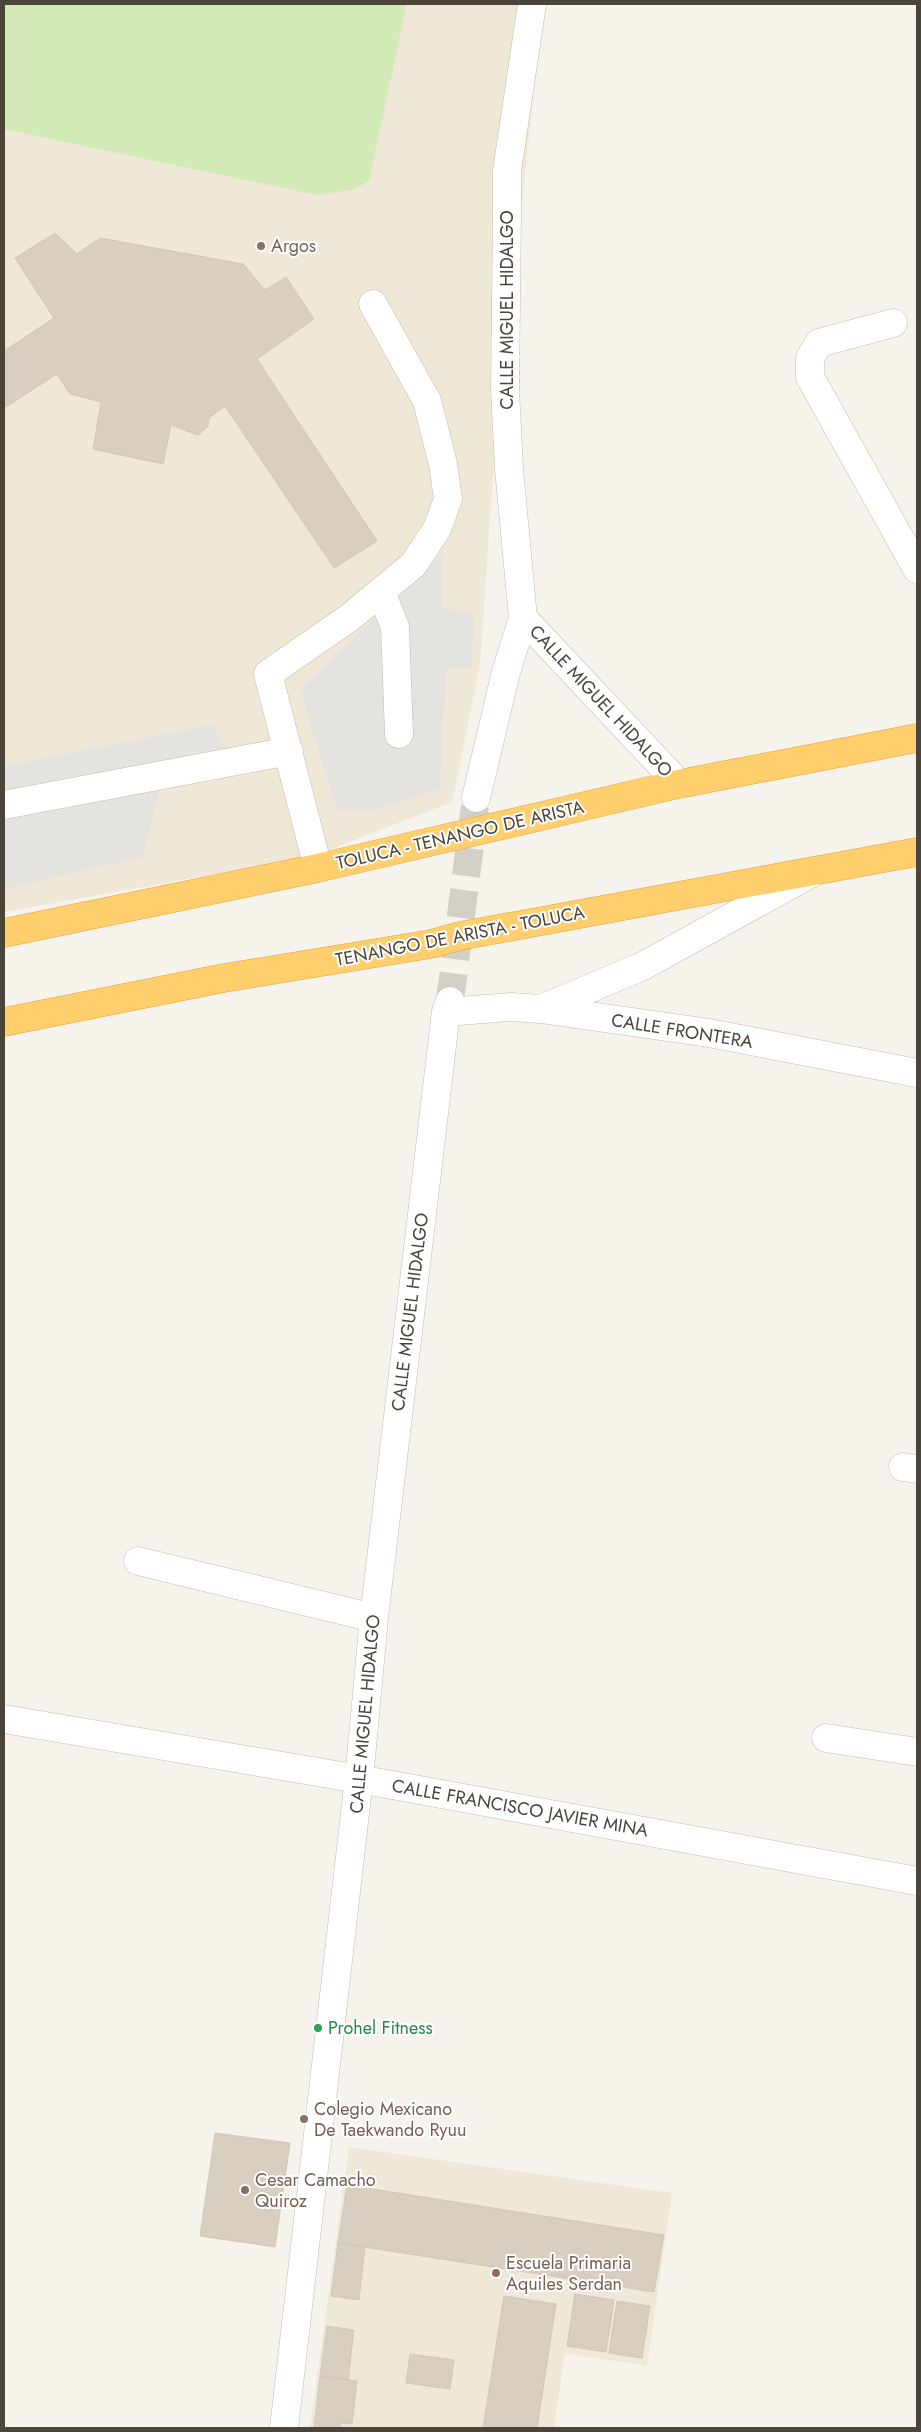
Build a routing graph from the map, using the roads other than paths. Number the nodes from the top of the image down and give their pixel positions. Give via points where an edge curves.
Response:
1 (532, 4) edge
2 (373, 304) dead end
3 (893, 323) dead end
4 (917, 569) edge
5 (381, 592) junction
6 (523, 618) junction
7 (399, 734) dead end
8 (917, 738) edge
9 (289, 751) junction
10 (680, 784) junction
11 (476, 798) tunnel mouth
12 (4, 804) edge
13 (917, 852) edge
14 (318, 868) junction
15 (816, 870) junction
16 (4, 932) edge
17 (448, 1006) joint
18 (541, 1009) junction
19 (4, 1022) edge
20 (917, 1073) edge
21 (138, 1561) dead end
22 (374, 1618) junction
23 (4, 1719) edge
24 (826, 1738) dead end
25 (917, 1752) edge
26 (359, 1779) junction
27 (917, 1881) edge
28 (284, 2428) edge

1 - 6 street, CALLE MIGUEL HIDALGO via 508,171 507,211 505,390
2 - 5 street via 427,401 448,498 437,529 413,565
3 - 4 street via 819,343 810,358 810,376
5 - 7 street via 395,627
5 - 9 street via 268,674
6 - 10 street, CALLE MIGUEL HIDALGO
6 - 11 street, CALLE MIGUEL HIDALGO via 506,672
8 - 10 highway, TOLUCA - TENANGO DE ARISTA
9 - 12 street
9 - 14 street
10 - 14 highway, TOLUCA - TENANGO DE ARISTA
13 - 15 highway, TENANGO DE ARISTA - TOLUCA
14 - 16 highway, TOLUCA - TENANGO DE ARISTA
15 - 18 street via 643,966
15 - 19 highway, TENANGO DE ARISTA - TOLUCA via 430,944 224,978
17 - 18 street, CALLE FRONTERA
17 - 22 street, CALLE MIGUEL HIDALGO
18 - 20 street, CALLE FRONTERA via 709,1033
21 - 22 street
22 - 26 street, CALLE MIGUEL HIDALGO
23 - 26 street, CALLE FRANCISCO JAVIER MINA
24 - 25 street
26 - 27 street, CALLE FRANCISCO JAVIER MINA
26 - 28 street, CALLE MIGUEL HIDALGO

